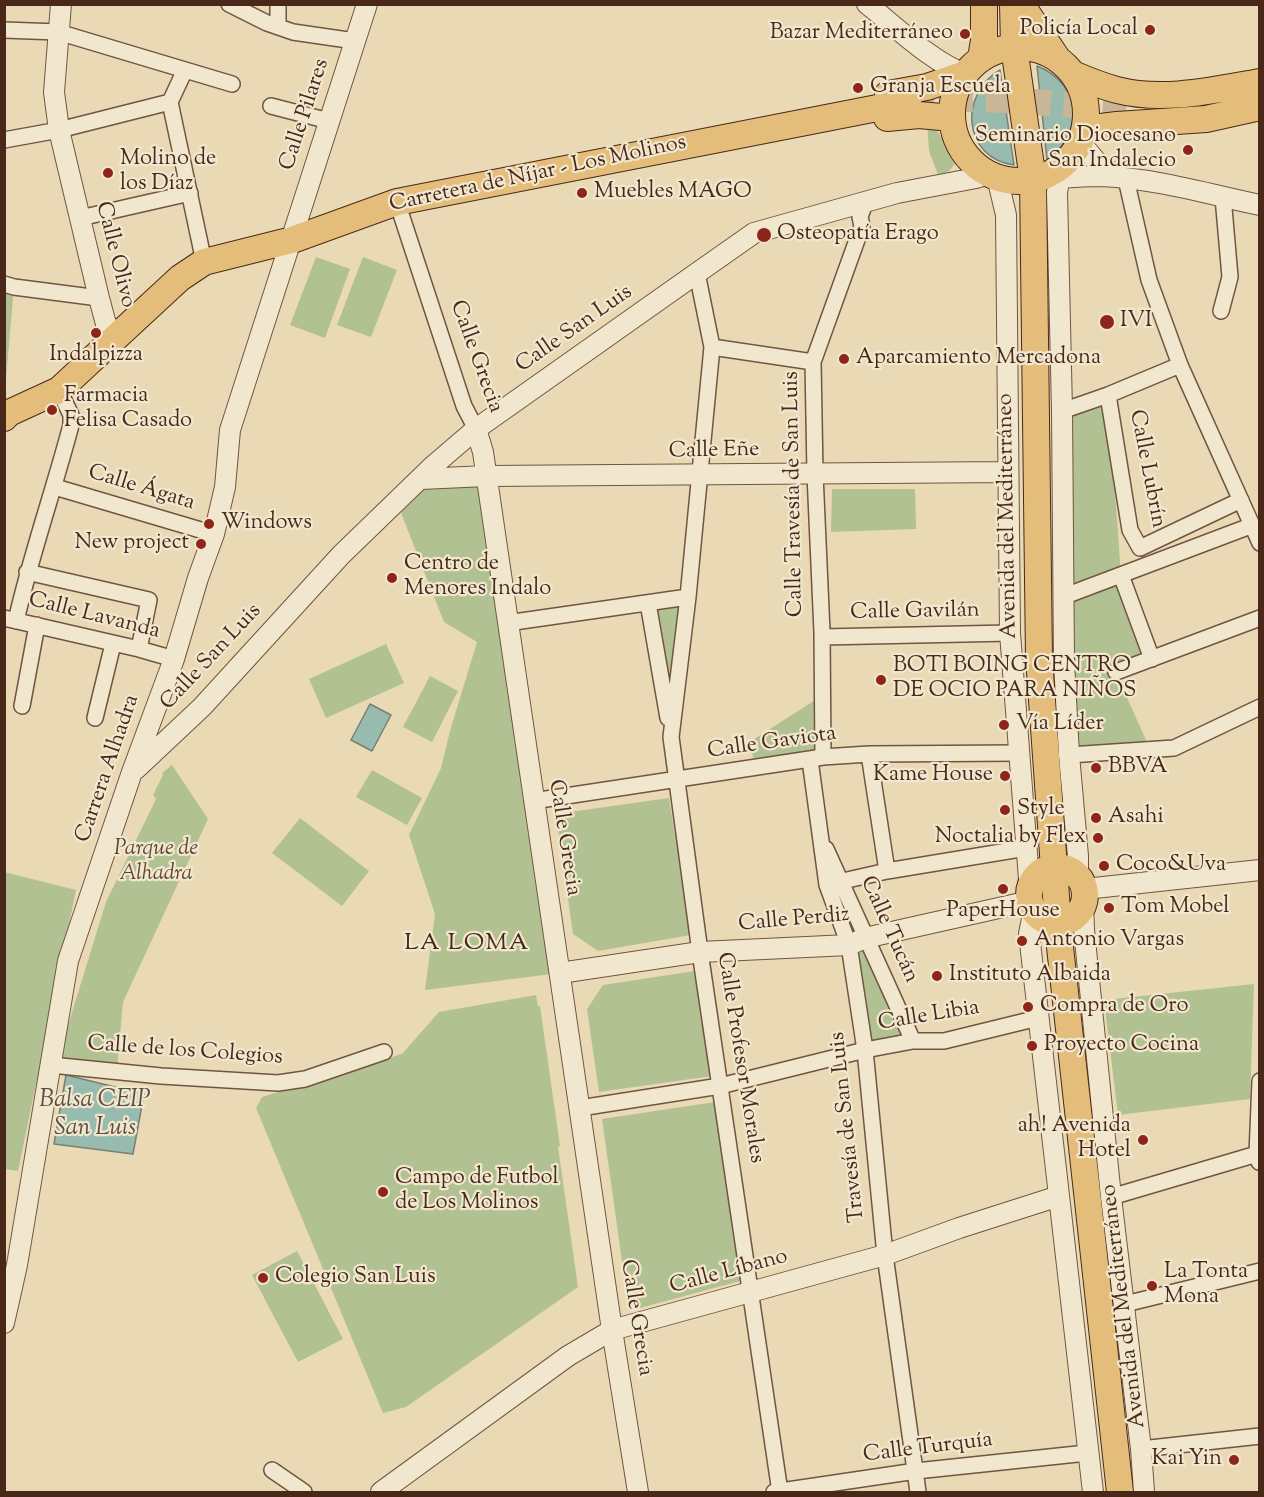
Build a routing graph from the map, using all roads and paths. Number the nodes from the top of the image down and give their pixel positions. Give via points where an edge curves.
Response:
1 (61, 4) edge
2 (229, 4) edge
3 (278, 4) edge
4 (367, 4) edge
5 (867, 4) edge
6 (986, 4) edge
7 (1013, 4) edge
8 (1021, 4) edge
9 (278, 26) junction
10 (4, 30) edge
11 (58, 32) junction
12 (355, 41) junction
13 (1014, 47) junction
14 (1065, 66) junction
15 (973, 67) junction
16 (185, 70) junction
17 (1260, 82) edge
18 (232, 84) dead end
19 (1260, 94) edge
20 (170, 102) junction
21 (908, 102) tunnel mouth
22 (271, 106) dead end
23 (1260, 107) edge
24 (1126, 110) tunnel mouth
25 (952, 118) junction
26 (329, 121) junction
27 (59, 130) junction
28 (1082, 135) junction
29 (4, 140) edge
30 (647, 152) junction
31 (993, 175) junction
32 (1048, 175) junction
33 (1126, 179) junction
34 (190, 193) junction
35 (1223, 197) junction
36 (397, 202) junction
37 (865, 203) junction
38 (1260, 205) edge
39 (80, 218) junction
40 (292, 240) junction
41 (204, 262) junction
42 (697, 273) junction
43 (4, 284) edge
44 (99, 298) junction
45 (1221, 311) dead end
46 (118, 336) junction
47 (712, 347) junction
48 (813, 362) junction
49 (1180, 365) junction
50 (59, 390) junction
51 (1108, 395) junction
52 (1062, 411) junction
53 (6, 414) edge
54 (476, 429) junction
55 (1008, 472) junction
56 (815, 474) junction
57 (486, 476) junction
58 (698, 476) junction
59 (421, 479) junction
60 (55, 487) junction
61 (1241, 500) junction
62 (1253, 525) junction
63 (214, 534) junction
64 (1260, 543) edge
65 (27, 572) junction
66 (1121, 575) junction
67 (1065, 596) junction
68 (688, 597) junction
69 (648, 603) junction
70 (1260, 618) edge
71 (10, 619) edge
72 (507, 623) junction
73 (38, 625) junction
74 (1010, 633) junction
75 (822, 637) junction
76 (114, 644) junction
77 (140, 649) junction
78 (174, 659) junction
79 (1152, 659) junction
80 (1116, 672) dead end
81 (22, 706) dead end
82 (1260, 707) edge
83 (95, 718) dead end
84 (671, 737) junction
85 (1019, 753) junction
86 (869, 754) junction
87 (1069, 755) junction
88 (816, 759) junction
89 (132, 772) junction
90 (676, 781) junction
91 (533, 801) junction
92 (1026, 848) junction
93 (1054, 867) junction
94 (1260, 870) edge
95 (887, 871) junction
96 (834, 883) junction
97 (1082, 890) junction
98 (1031, 901) junction
99 (1059, 923) junction
100 (857, 941) junction
101 (700, 952) junction
102 (560, 973) junction
103 (1038, 1018) junction
104 (913, 1041) junction
105 (865, 1050) junction
106 (384, 1052) dead end
107 (51, 1065) junction
108 (1260, 1081) edge
109 (720, 1086) junction
110 (1259, 1086) edge
111 (580, 1108) junction
112 (1258, 1158) edge
113 (1059, 1196) junction
114 (1111, 1197) junction
115 (885, 1255) junction
116 (1260, 1271) edge
117 (751, 1293) junction
118 (1125, 1304) junction
119 (4, 1323) edge
120 (612, 1330) junction
121 (1260, 1436) edge
122 (1141, 1449) junction
123 (1087, 1453) junction
124 (272, 1470) dead end
125 (915, 1471) junction
126 (304, 1492) edge
127 (381, 1492) edge
128 (638, 1492) edge
129 (777, 1492) edge
130 (918, 1492) edge
131 (1093, 1492) edge
132 (1120, 1492) edge
133 (1144, 1492) edge

1 - 11 street, Calle Olivo
2 - 9 street
3 - 9 street
4 - 12 street, Calle Pilares
5 - 15 street via 954,70
6 - 13 main road, Avenida del Mediterráneo
6 - 15 main road via 984,40
7 - 13 main road, Avenida del Mediterráneo
8 - 14 main road
9 - 12 street via 293,32
10 - 11 street
11 - 16 street
11 - 27 street, Calle Olivo via 54,92
12 - 26 street, Calle Pilares
13 - 14 main road via 1036,49
13 - 15 main road via 996,51
13 - 32 main road, Avenida del Mediterráneo
14 - 17 main road via 1117,90 1156,95
14 - 28 main road via 1085,100
15 - 25 main road via 958,87
15 - 30 main road via 927,87 668,138
16 - 18 street
16 - 20 street
19 - 24 main road via 1208,104
20 - 27 street
20 - 34 street
21 - 30 main road, Carretera de Níjar - Los Molinos
22 - 26 street
23 - 28 main road via 1206,119 1117,125
25 - 30 main road via 905,115 672,157
25 - 31 main road via 960,147 973,163
26 - 40 street, Calle Pilares
27 - 29 street
27 - 39 street, Calle Olivo
28 - 32 main road via 1075,151
28 - 33 street via 1101,167
30 - 36 main road, Carretera de Níjar - Los Molinos
31 - 32 main road via 1015,181
31 - 37 street, Calle San Luis
31 - 55 street, Avenida del Mediterráneo via 1006,215
32 - 33 street
32 - 52 street, Avenida del Mediterráneo via 1057,192
32 - 93 main road, Avenida del Mediterráneo via 1039,658
33 - 35 street
33 - 49 street via 1149,279
34 - 39 street
34 - 41 street
35 - 38 street
35 - 45 street via 1230,276
36 - 40 main road, Carretera de Níjar - Los Molinos
36 - 54 street, Calle Grecia via 464,406
37 - 42 street, Calle San Luis via 754,233
37 - 48 street, Calle Travesía de San Luis via 860,217 862,226
39 - 44 street, Calle Olivo
40 - 41 main road, Carretera de Níjar - Los Molinos
40 - 63 street, Carrera Alhadra via 230,430 225,487
41 - 46 main road, Carretera de Níjar - Los Molinos via 180,278
42 - 47 street, Calle Profesor Morales
42 - 54 street, Calle San Luis
43 - 44 street
44 - 46 street, Calle Olivo via 106,324
46 - 50 main road, Carretera de Níjar - Los Molinos
47 - 48 street
47 - 58 street, Calle Profesor Morales
48 - 56 street, Calle Travesía de San Luis
49 - 51 street
49 - 61 street
50 - 53 main road, Carretera de Níjar - Los Molinos
50 - 60 street via 68,406 71,424
51 - 52 street
51 - 61 street, Calle Lubrín via 1130,530 1140,548
52 - 67 street, Avenida del Mediterráneo
54 - 57 street, Calle Grecia
54 - 59 street, Calle San Luis
55 - 56 street, Calle Eñe
55 - 74 street, Avenida del Mediterráneo
56 - 58 street, Calle Eñe
56 - 75 street, Calle Travesía de San Luis
57 - 58 street, Calle Eñe
57 - 59 street, Calle Eñe
57 - 72 street, Calle Grecia
58 - 68 street, Calle Profesor Morales
59 - 89 street, Calle San Luis via 341,555 202,708
60 - 63 street, Calle Ágata
60 - 65 street
61 - 62 street
62 - 64 street
62 - 66 street
63 - 78 street, Carrera Alhadra
65 - 71 street
65 - 77 street via 149,600
66 - 67 street
66 - 79 street
67 - 87 street, Avenida del Mediterráneo
68 - 69 street
68 - 84 street, Calle Profesor Morales
69 - 72 street
69 - 84 street
70 - 79 street
71 - 73 street, Calle Lavanda
72 - 91 street, Calle Grecia
73 - 76 street, Calle Lavanda
73 - 81 street
74 - 75 street, Calle Gavilán
74 - 85 street, Avenida del Mediterráneo
75 - 88 street, Calle Travesía de San Luis
76 - 77 street, Calle Lavanda
76 - 83 street
77 - 78 street, Calle Lavanda
78 - 89 street, Carrera Alhadra
79 - 80 street
82 - 87 street via 1174,748
84 - 90 street, Calle Profesor Morales
85 - 86 street, Calle Gaviota
85 - 92 street, Avenida del Mediterráneo
86 - 88 street, Calle Gaviota
86 - 95 street
87 - 97 street, Avenida del Mediterráneo
88 - 90 street, Calle Gaviota
88 - 96 street, Calle Tucán via 820,837
89 - 107 street, Carrera Alhadra via 68,961
90 - 91 street, Calle Gaviota
90 - 101 street, Calle Profesor Morales
91 - 102 street, Calle Grecia
92 - 95 street
92 - 98 street, Avenida del Mediterráneo
93 - 97 main road via 1063,868
93 - 98 main road via 1032,883
93 - 99 main road, Avenida del Mediterráneo
94 - 97 street
95 - 96 street
96 - 100 street, Calle Tucán
97 - 99 main road via 1074,917
97 - 114 street, Avenida del Mediterráneo
98 - 99 main road via 1040,917
98 - 100 street, Calle Perdiz
98 - 103 street, Avenida del Mediterráneo via 1029,934
99 - 132 main road, Avenida del Mediterráneo
100 - 101 street, Calle Perdiz
100 - 104 street, Calle Tucán
100 - 105 street, Travesía de San Luis
101 - 102 street, Calle Perdiz
101 - 109 street, Calle Profesor Morales
102 - 111 street, Calle Grecia
103 - 104 street, Calle Libia via 944,1041
103 - 113 street, Avenida del Mediterráneo
104 - 105 street, Calle Libia
105 - 109 street, Calle Libia
105 - 115 street, Travesía de San Luis
106 - 107 street, Calle de los Colegios via 304,1079 278,1083
107 - 119 street, Carrera Alhadra
108 - 110 street
109 - 111 street, Calle Libia
109 - 117 street, Calle Profesor Morales
110 - 112 street
111 - 120 street, Calle Grecia
112 - 114 street
113 - 115 street, Calle Líbano
113 - 123 street, Avenida del Mediterráneo
114 - 118 street, Avenida del Mediterráneo
115 - 117 street, Calle Líbano
115 - 125 street, Travesía de San Luis
116 - 118 street
117 - 120 street, Calle Líbano
117 - 129 street, Calle Profesor Morales
118 - 122 street, Avenida del Mediterráneo
120 - 127 street, Calle Líbano via 568,1356
120 - 128 street, Calle Grecia
121 - 122 street
122 - 133 street, Avenida del Mediterráneo
123 - 125 street, Calle Turquía
123 - 131 street, Avenida del Mediterráneo
124 - 126 street
125 - 129 street, Calle Turquía
125 - 130 street, Travesía de San Luis

